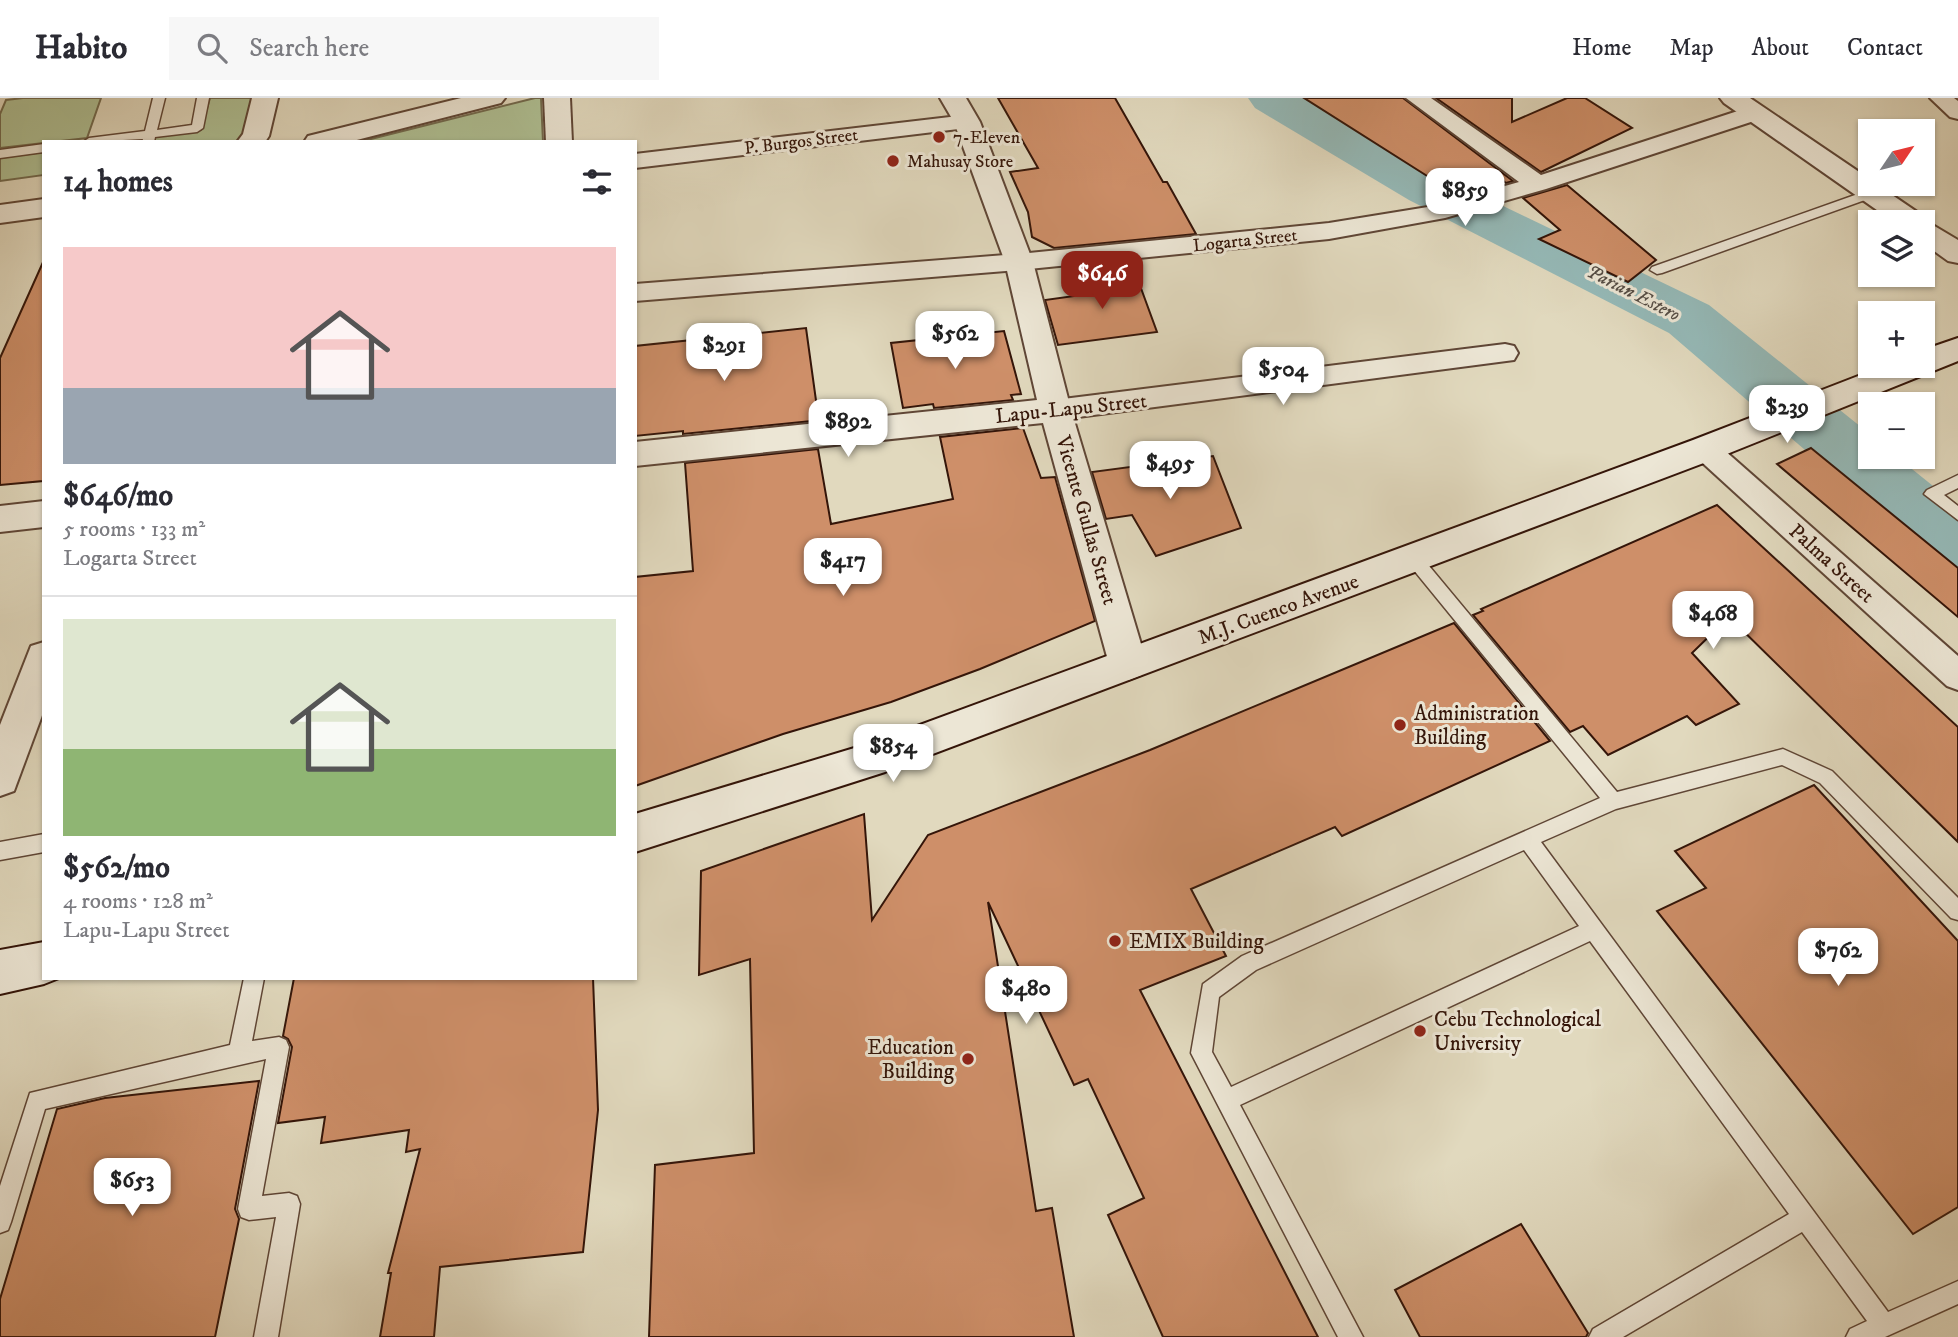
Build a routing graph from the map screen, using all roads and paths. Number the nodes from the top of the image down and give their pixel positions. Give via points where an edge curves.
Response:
1 (159, 98) edge
2 (203, 98) edge
3 (265, 98) edge
4 (492, 98) edge
5 (557, 98) edge
6 (1417, 98) edge
7 (1941, 98) edge
8 (1744, 106) edge
9 (960, 110) edge
10 (1958, 112) edge
11 (148, 137) edge
12 (113, 140) edge
13 (252, 140) edge
14 (325, 140) edge
15 (559, 140) edge
16 (42, 148) edge
17 (0, 154) edge
18 (637, 161) edge
19 (1858, 183) edge
20 (1538, 184) junction
21 (1864, 196) edge
22 (1876, 196) edge
23 (42, 208) edge
24 (1896, 210) edge
25 (0, 214) edge
26 (1935, 238) edge
27 (1958, 254) edge
28 (1019, 262) junction
29 (1657, 270) dead end
30 (637, 293) edge
31 (1958, 349) edge
32 (1505, 353) dead end
33 (1935, 358) edge
34 (1884, 378) edge
35 (1055, 410) junction
36 (1705, 449) junction
37 (637, 454) edge
38 (1958, 481) edge
39 (42, 514) edge
40 (1958, 514) edge
41 (0, 519) edge
42 (1414, 559) junction
43 (42, 662) edge
44 (1128, 664) junction
45 (1958, 676) edge
46 (0, 778) edge
47 (1613, 801) junction
48 (637, 832) edge
49 (1528, 840) junction
50 (42, 843) edge
51 (0, 851) edge
52 (1958, 911) edge
53 (1594, 929) junction
54 (42, 963) edge
55 (0, 972) edge
56 (254, 980) edge
57 (239, 1053) junction
58 (1225, 1101) junction
59 (1804, 1218) junction
60 (0, 1222) edge
61 (1958, 1292) edge
62 (1883, 1324) junction
63 (266, 1337) edge
64 (1351, 1337) edge
65 (1601, 1337) edge
66 (1858, 1337) edge

1 - 11 lane
2 - 11 lane via 197,128
3 - 13 street
4 - 14 street
5 - 15 street
6 - 20 street
7 - 10 street
8 - 19 street
8 - 20 street, Logarta Street
9 - 18 street, P. Burgos Street
9 - 28 street, Vicente Gullas Street
11 - 12 lane
16 - 17 lane
20 - 28 street, Logarta Street via 1436,213 1276,238
21 - 29 lane
22 - 24 street
23 - 25 street
26 - 27 street
28 - 30 street, Logarta Street
28 - 35 street, Vicente Gullas Street
31 - 33 street
32 - 35 street, Lapu-Lapu Street
34 - 36 street, M.J. Cuenco Avenue
35 - 37 street, Lapu-Lapu Street
35 - 44 street, Vicente Gullas Street
36 - 42 street, M.J. Cuenco Avenue
36 - 45 street, Palma Street
38 - 40 lane via 1932,494
39 - 41 street
42 - 44 street, M.J. Cuenco Avenue
42 - 47 lane
43 - 46 street
44 - 48 street, M.J. Cuenco Avenue via 871,760
47 - 49 lane
47 - 52 lane via 1783,757 1826,778
49 - 53 lane
49 - 58 lane via 1249,963 1210,991 1201,1053
50 - 51 lane
53 - 58 lane
53 - 59 lane
54 - 55 street
56 - 57 lane
57 - 60 lane via 37,1100
57 - 63 lane via 279,1047 248,1209 289,1204
58 - 64 lane
59 - 62 lane
59 - 65 lane
61 - 62 lane
62 - 66 lane

